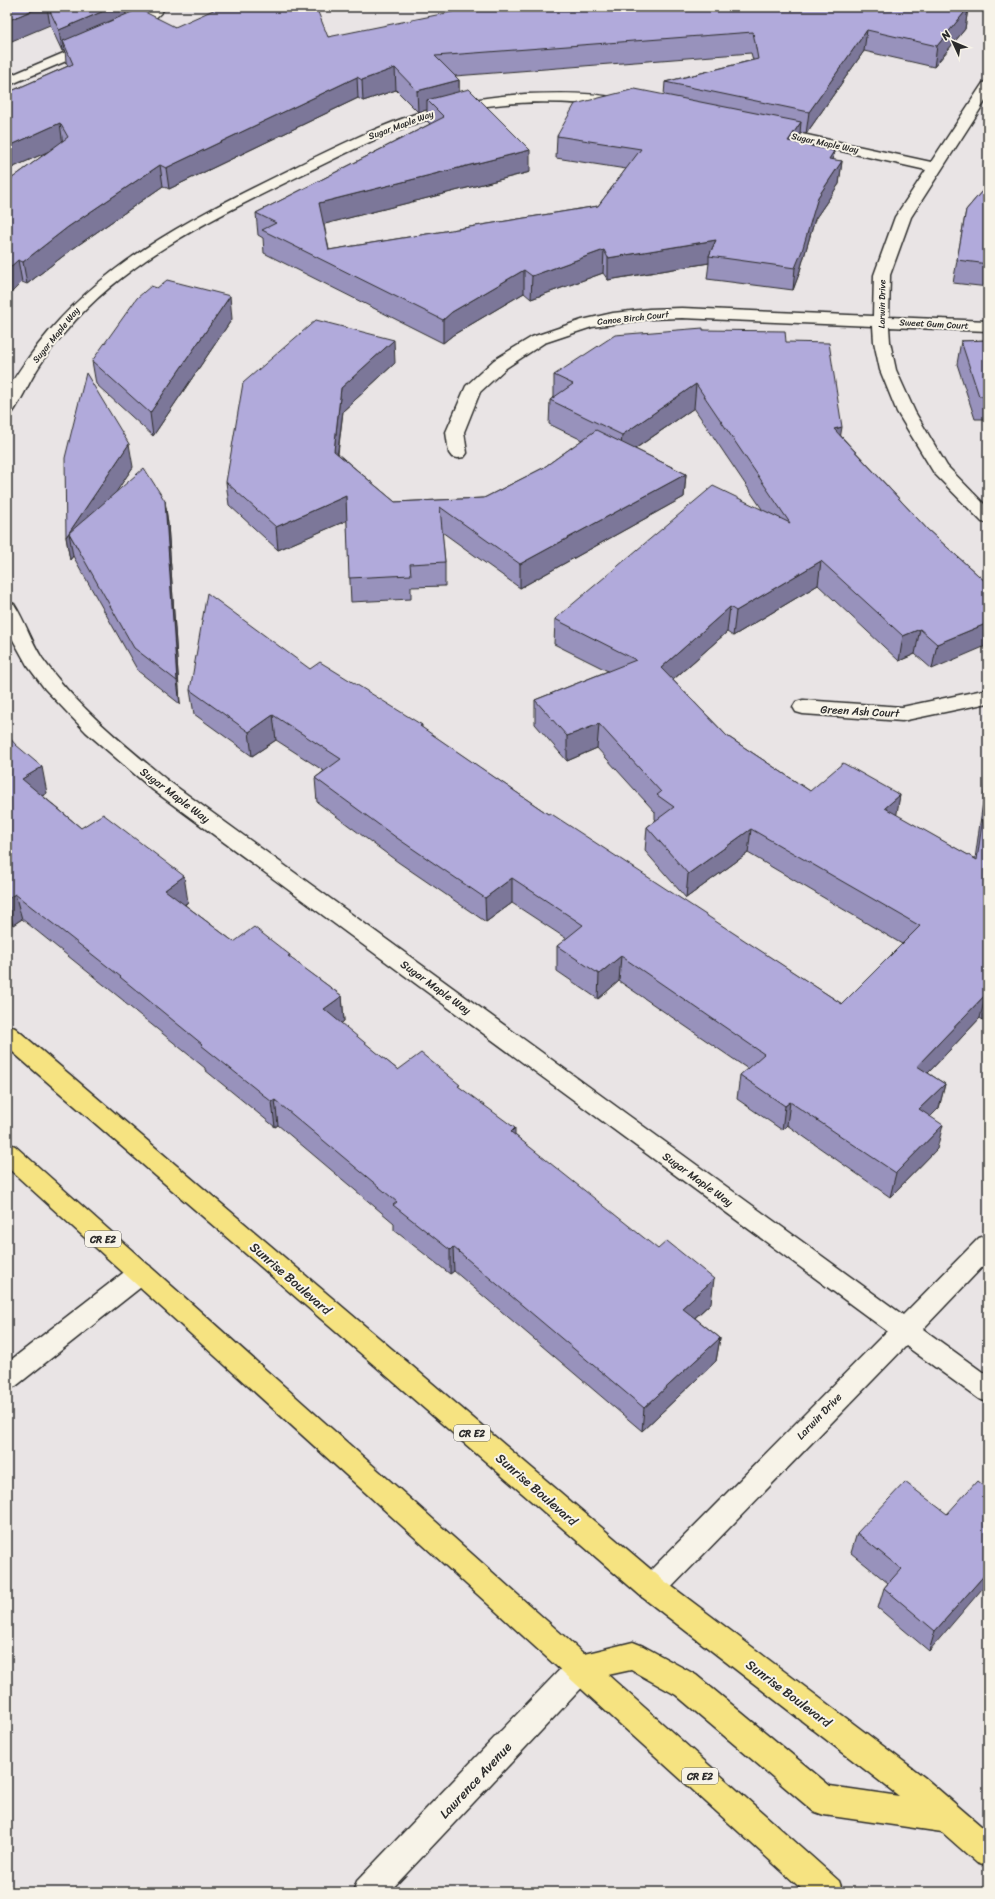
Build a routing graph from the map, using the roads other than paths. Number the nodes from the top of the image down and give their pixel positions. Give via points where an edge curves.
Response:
1 (156, 7) edge
2 (7, 82) edge
3 (988, 86) edge
4 (636, 105) edge
5 (758, 129) edge
6 (935, 167) junction
7 (880, 321) junction
8 (988, 326) edge
9 (7, 408) edge
10 (458, 453) dead end
11 (988, 518) edge
12 (7, 608) edge
13 (988, 696) edge
14 (803, 707) dead end
15 (7, 1034) edge
16 (7, 1153) edge
17 (988, 1245) edge
18 (141, 1273) junction
19 (904, 1329) junction
20 (7, 1378) edge
21 (988, 1391) edge
22 (652, 1588) junction
23 (581, 1668) junction
24 (948, 1818) junction
25 (988, 1852) edge
26 (368, 1892) edge
27 (828, 1892) edge

1 - 2 street via 157,9 135,26
3 - 6 street, Larwin Drive
4 - 9 street, Sugar Maple Way via 562,97 467,105 422,116 356,142 198,222 142,256 106,282 72,313 49,341 19,383
5 - 6 street, Sugar Maple Way
6 - 7 street, Larwin Drive via 903,217 882,275
7 - 8 street, Sweet Gum Court
7 - 10 street, Canoe Birch Court via 682,313 649,314 588,323 538,340 500,364 472,390 455,432
7 - 11 street, Larwin Drive via 888,370 906,412 940,469
12 - 19 street, Sugar Maple Way via 14,626 39,668 67,702 160,785
13 - 14 street, Green Ash Court via 902,714
15 - 22 main road, Sunrise Boulevard / CR E2
16 - 18 main road, CR E2
17 - 19 street, Larwin Drive
18 - 20 street
18 - 23 main road, CR E2
19 - 21 street, Sugar Maple Way
19 - 22 street, Larwin Drive
22 - 24 main road, Sunrise Boulevard / CR E2 via 913,1788
23 - 24 main road via 633,1656 686,1685 824,1800
23 - 26 street, Lawrence Avenue
23 - 27 main road, CR E2
24 - 25 main road, Sunrise Boulevard / CR E2

